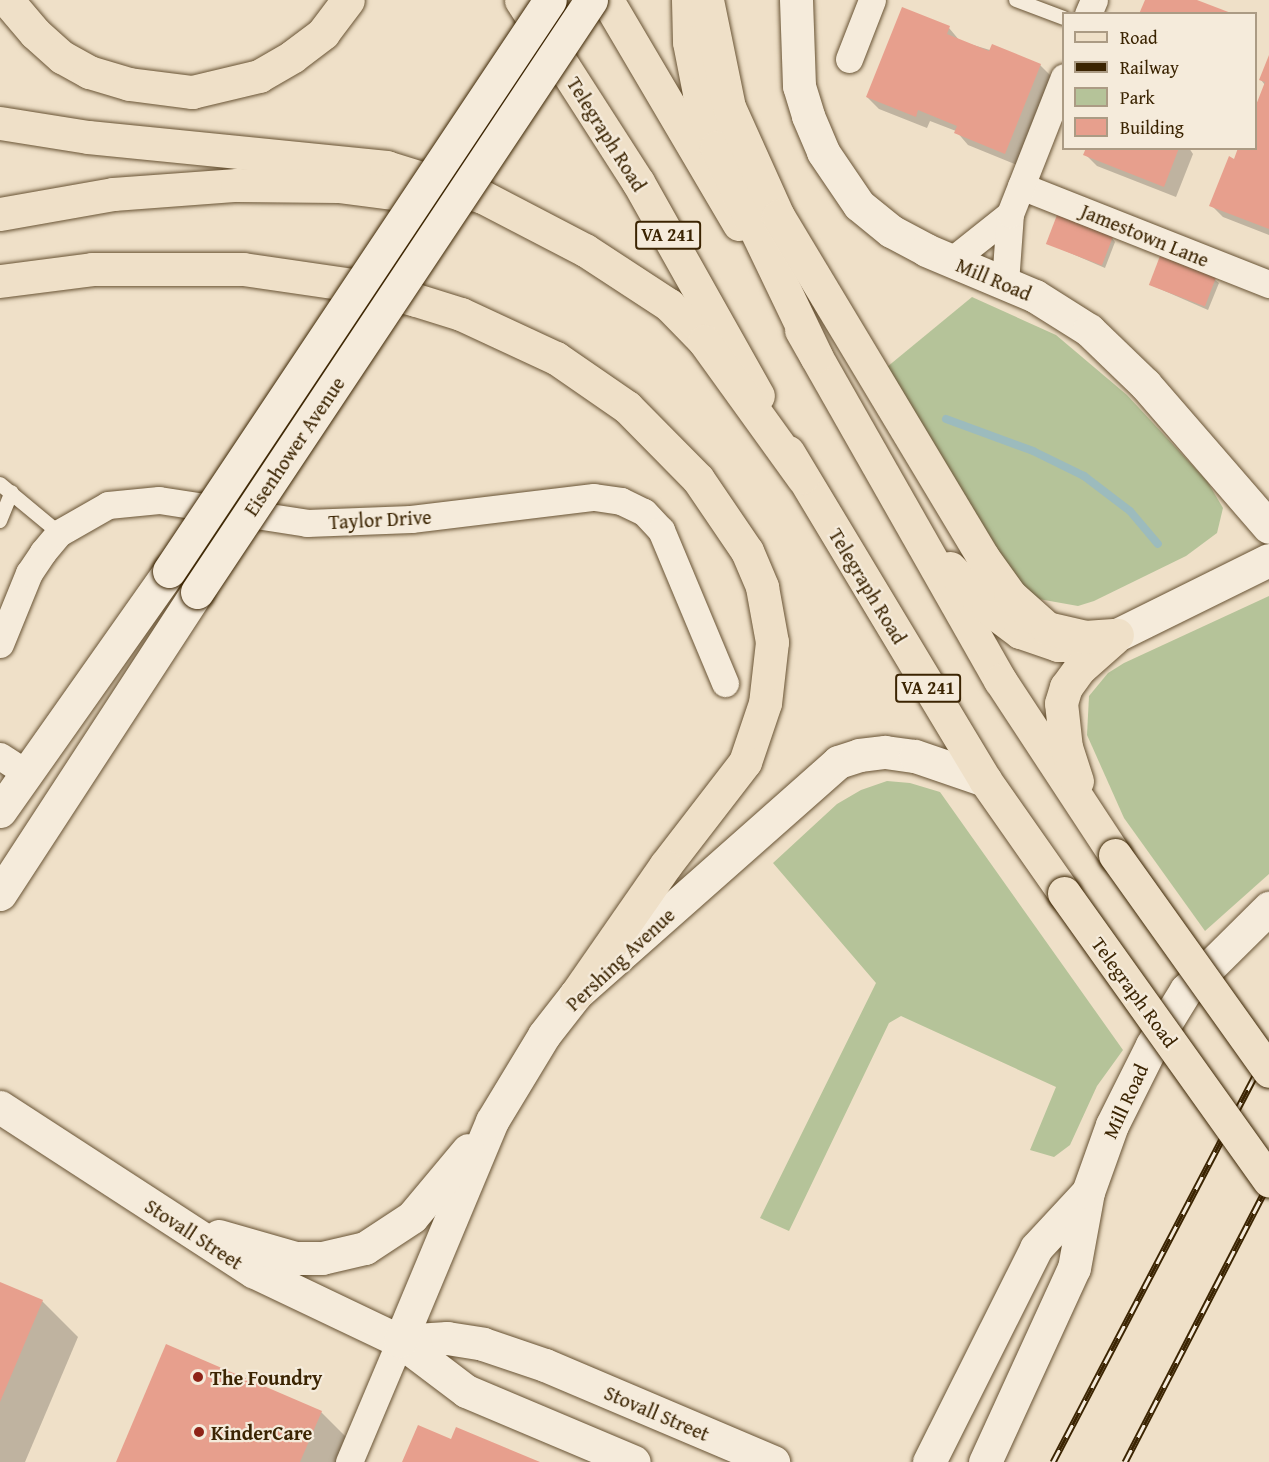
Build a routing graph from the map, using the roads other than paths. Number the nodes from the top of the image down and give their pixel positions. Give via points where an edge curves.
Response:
1 (7, 0) edge
2 (348, 0) edge
3 (521, 0) edge
4 (550, 0) edge
5 (591, 0) edge
6 (608, 0) edge
7 (688, 0) edge
8 (707, 0) edge
9 (796, 0) edge
10 (872, 0) edge
11 (1016, 0) edge
12 (1062, 17) edge
13 (849, 60) dead end
14 (1062, 82) edge
15 (0, 123) edge
16 (1021, 186) junction
17 (0, 214) edge
18 (1010, 214) junction
19 (535, 226) junction
20 (951, 261) junction
21 (0, 281) edge
22 (1005, 283) junction
23 (1269, 284) edge
24 (816, 356) junction
25 (802, 477) junction
26 (6, 488) edge
27 (902, 513) junction
28 (0, 521) edge
29 (1269, 527) edge
30 (59, 533) junction
31 (1269, 560) edge
32 (1118, 635) junction
33 (0, 644) edge
34 (725, 683) dead end
35 (13, 764) edge
36 (985, 780) junction
37 (0, 811) edge
38 (1089, 817) junction
39 (0, 894) edge
40 (1269, 908) edge
41 (576, 994) junction
42 (1269, 1071) edge
43 (0, 1107) edge
44 (492, 1121) junction
45 (1269, 1180) edge
46 (1088, 1192) junction
47 (161, 1213) junction
48 (400, 1341) junction
49 (349, 1462) edge
50 (634, 1462) edge
51 (773, 1462) edge
52 (928, 1462) edge
53 (986, 1462) edge

1 - 2 main road via 48,45 89,72 129,84 192,92 259,76 293,56 323,33
3 - 25 main road, Telegraph Road / VA 241 via 638,182
4 - 35 main road, Eisenhower Avenue, bridge via 168,571
5 - 39 main road, Eisenhower Avenue, bridge
6 - 24 main road
7 - 24 main road via 691,52 716,147
8 - 32 main road via 729,107 778,216 982,556 1021,608 1047,628 1085,637
9 - 20 main road, Mill Road via 799,86 823,152 859,205 891,231
10 - 13 street
11 - 12 lane
14 - 16 street
15 - 19 main road via 88,137 386,167 483,197
16 - 18 street
16 - 23 street, Jamestown Lane
17 - 19 main road via 113,194 237,185 338,186 464,204
18 - 20 street
18 - 22 street
19 - 25 main road via 632,278 669,305 704,341
20 - 22 main road, Mill Road
21 - 41 main road via 92,269 243,269 367,287 416,300 461,314 556,358 627,407 698,479 747,551 762,587 772,642 765,703 745,762 665,866
22 - 29 main road, Mill Road via 1064,312 1119,356 1231,478
24 - 27 main road
25 - 36 main road, Telegraph Road / VA 241
26 - 28 lane
26 - 30 lane
27 - 32 main road via 988,608 1020,632 1037,640 1069,646
27 - 38 main road via 1000,680
30 - 33 street, Taylor Drive via 29,573
30 - 34 street, Taylor Drive via 91,512 127,500 159,500 307,523 411,519 594,497 621,501 644,512 661,530
31 - 32 main road
32 - 38 main road via 1080,668 1066,687 1061,703 1066,748
35 - 37 main road, Eisenhower Avenue
36 - 41 main road, Pershing Avenue via 915,756 885,752 838,762
36 - 45 main road, Telegraph Road / VA 241, bridge
38 - 42 main road, bridge
40 - 46 main road, Mill Road via 1186,990 1112,1125
41 - 44 main road, Pershing Avenue via 544,1035
43 - 47 main road, Stovall Street
44 - 47 main road via 407,1221 383,1239 346,1254 322,1258 282,1256
44 - 48 main road, Pershing Avenue
46 - 52 main road, Mill Road via 1036,1248
46 - 53 main road, Mill Road via 1074,1268
47 - 48 main road, Stovall Street via 288,1291
48 - 49 street
48 - 50 main road, Stovall Street via 466,1391
48 - 51 main road, Stovall Street via 447,1338 483,1344 545,1365

